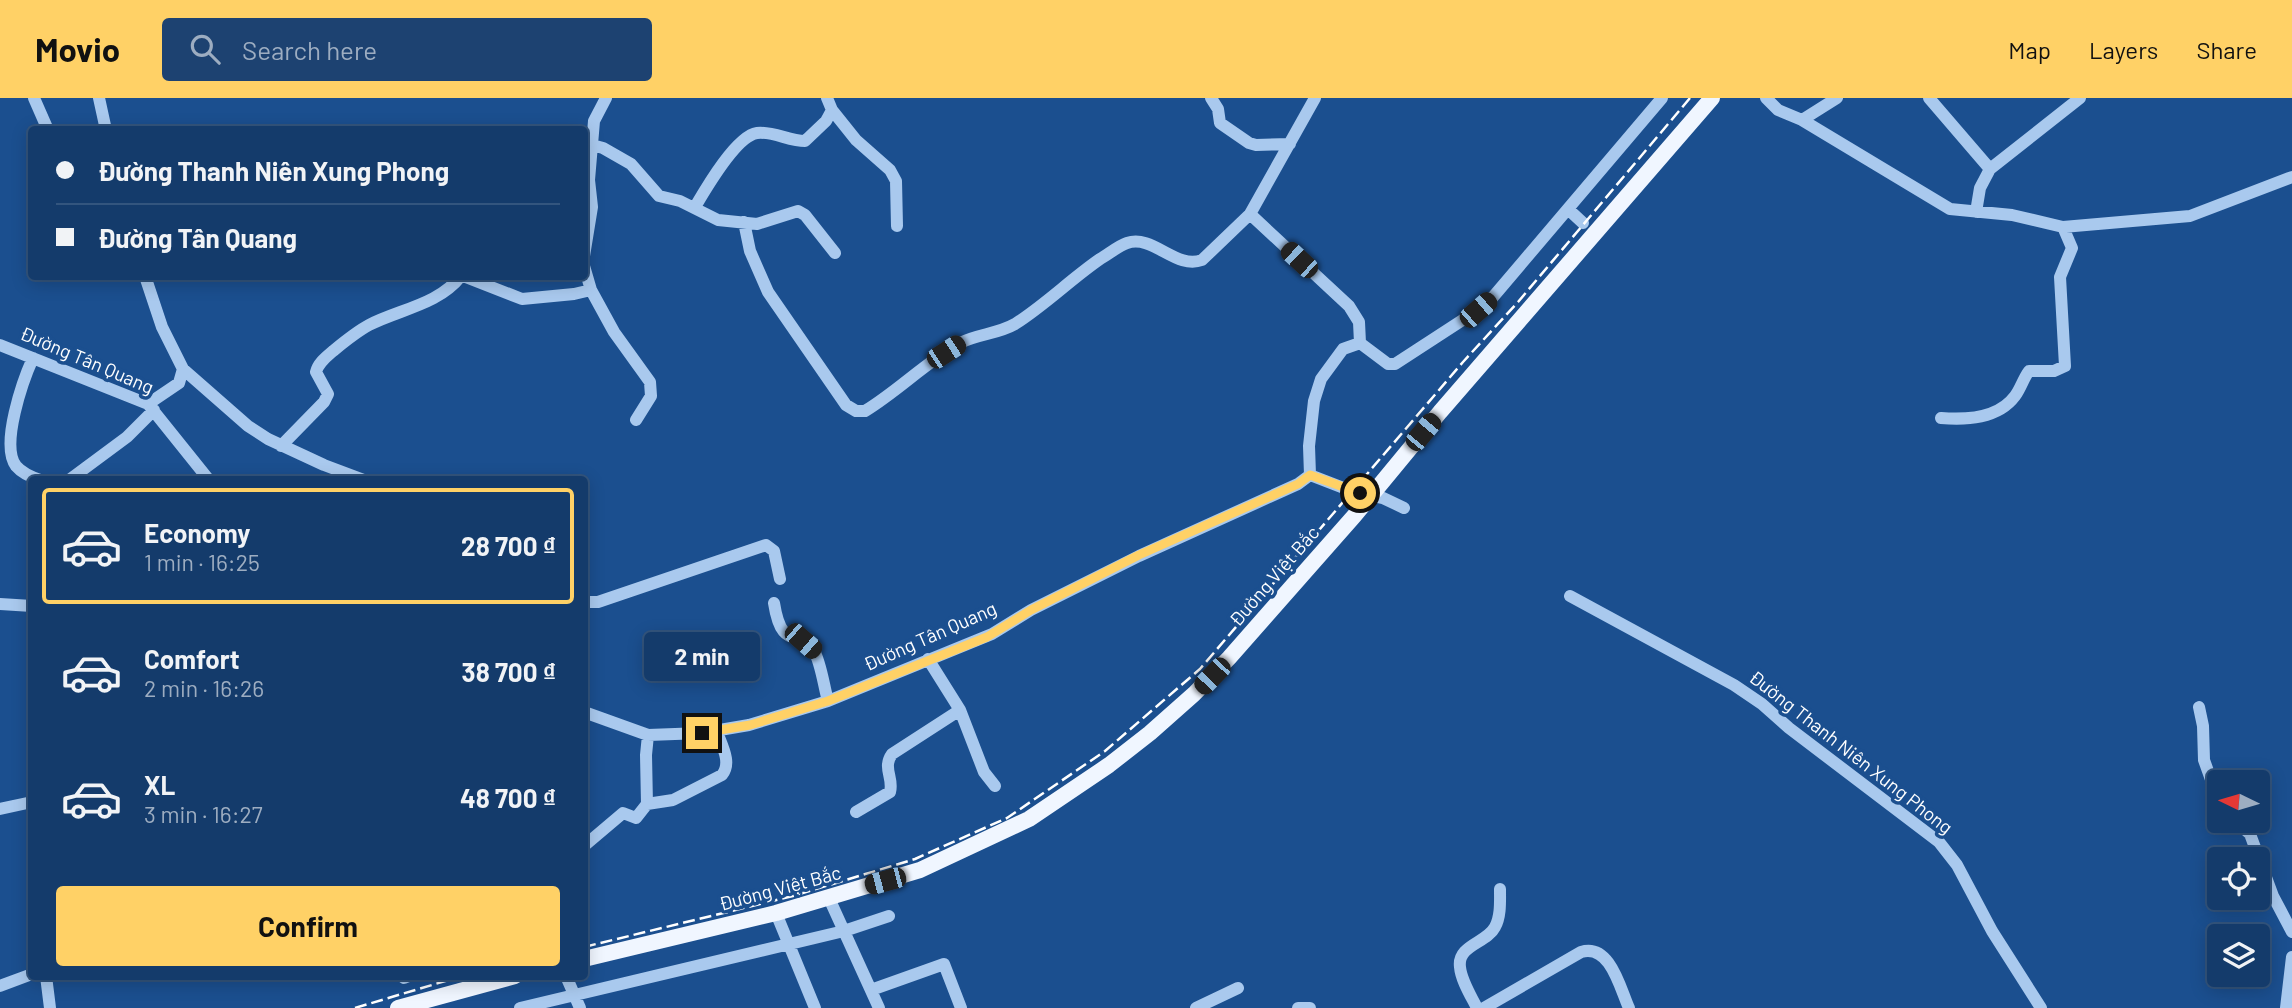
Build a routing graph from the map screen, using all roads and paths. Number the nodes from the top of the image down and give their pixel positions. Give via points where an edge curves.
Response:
1 (34, 98) edge
2 (99, 98) edge
3 (606, 98) edge
4 (1211, 98) edge
5 (1315, 98) edge
6 (1662, 98) edge
7 (1712, 98) edge
8 (1766, 98) edge
9 (1837, 98) edge
10 (1928, 98) edge
11 (2080, 98) edge
12 (830, 104) edge
13 (1802, 120) junction
14 (46, 126) edge
15 (105, 126) edge
16 (1290, 144) junction
17 (592, 145) junction
18 (1990, 169) junction
19 (2292, 177) edge
20 (695, 207) junction
21 (1569, 210) junction
22 (1976, 212) junction
23 (1250, 214) junction
24 (744, 222) junction
25 (1583, 223) dead end
26 (897, 226) dead end
27 (2063, 228) junction
28 (588, 232) edge
29 (835, 253) dead end
30 (146, 280) edge
31 (457, 280) edge
32 (472, 280) edge
33 (588, 280) edge
34 (591, 290) junction
35 (1360, 344) junction
36 (0, 345) edge
37 (33, 358) junction
38 (184, 369) junction
39 (151, 407) junction
40 (1941, 418) dead end
41 (636, 420) dead end
42 (281, 446) junction
43 (1310, 475) junction
44 (31, 476) edge
45 (74, 476) edge
46 (206, 476) edge
47 (354, 476) edge
48 (1371, 495) junction
49 (1404, 508) dead end
50 (780, 579) dead end
51 (1570, 596) dead end
52 (588, 602) edge
53 (774, 603) dead end
54 (0, 604) edge
55 (28, 606) edge
56 (928, 659) junction
57 (828, 701) junction
58 (2199, 707) dead end
59 (960, 710) junction
60 (588, 713) edge
61 (717, 732) junction
62 (648, 735) junction
63 (2207, 770) edge
64 (995, 786) dead end
65 (28, 803) edge
66 (647, 804) junction
67 (0, 809) edge
68 (856, 813) dead end
69 (2249, 833) edge
70 (588, 843) edge
71 (1500, 889) dead end
72 (828, 896) junction
73 (776, 913) junction
74 (889, 916) dead end
75 (844, 931) junction
76 (2292, 932) edge
77 (788, 943) junction
78 (2292, 957) edge
79 (588, 958) edge
80 (28, 976) edge
81 (46, 980) edge
82 (503, 980) edge
83 (568, 980) edge
84 (0, 986) edge
85 (1238, 988) dead end
86 (871, 989) junction
87 (574, 995) junction
88 (446, 1001) edge
89 (50, 1008) edge
90 (398, 1008) edge
91 (520, 1008) edge
92 (580, 1008) edge
93 (815, 1008) edge
94 (879, 1008) edge
95 (961, 1008) edge
96 (1196, 1008) edge
97 (1298, 1008) edge
98 (1310, 1008) edge
99 (1477, 1008) edge
100 (1484, 1008) edge
101 (1629, 1008) edge
102 (2041, 1008) edge
103 (2286, 1008) edge

1 - 14 street
2 - 15 street
3 - 17 street via 594,121
4 - 16 street via 1220,123 1249,143
5 - 16 street
6 - 21 street
7 - 48 main road, Đường Việt Bắc
8 - 13 street
9 - 13 street
10 - 18 street
11 - 18 street
12 - 20 street via 826,121 805,141 771,134 749,136 721,165
12 - 26 street via 856,140 890,170 896,181
13 - 22 street via 1950,209
16 - 23 street
17 - 20 street via 631,164 659,196
17 - 28 street
18 - 22 street via 1980,188
19 - 27 street via 2190,216
20 - 24 street via 718,220
21 - 25 street
21 - 35 street via 1493,297 1395,364
22 - 27 street via 2012,215
23 - 24 street via 1196,262 1144,242 1124,244 1014,325 962,341 865,411 846,405 768,292 750,251
23 - 35 street via 1349,306 1359,322
24 - 29 street via 762,223 798,211
27 - 40 street via 2072,248 2060,277 2065,366 2029,371 2014,398 1990,414 1962,420
30 - 38 street via 162,327
31 - 42 street via 429,301 370,325 324,359 316,372 328,394
32 - 34 street via 522,299
33 - 34 street
34 - 41 street via 650,382 651,396
35 - 43 street via 1343,349 1321,379 1309,446
36 - 37 street, Đường Tân Quang
37 - 39 street, Đường Tân Quang
37 - 44 street via 10,431 14,464
38 - 39 street via 179,383
38 - 42 street via 248,426
39 - 45 street via 127,437
39 - 46 street, Đường Tân Quang
42 - 47 street
43 - 48 street
43 - 56 street, Đường Tân Quang via 1139,555 992,634
48 - 49 street
48 - 72 main road, Đường Việt Bắc via 1212,676 1109,765 992,838 920,870
50 - 52 street via 774,551 766,545
51 - 102 street, Đường Thanh Niên Xung Phong via 1734,685 1933,837 1957,865
53 - 57 street via 782,632 814,650
54 - 55 street
56 - 57 street, Đường Tân Quang
56 - 59 street
57 - 61 street, Đường Tân Quang
58 - 63 street
59 - 64 street via 984,772
59 - 68 street via 892,754 887,766 890,792
60 - 62 street, Đường Tân Quang
61 - 62 street, Đường Tân Quang
61 - 66 street via 727,762 722,775 673,800
62 - 66 street
65 - 67 street
66 - 70 street via 636,818 623,813
69 - 76 street
71 - 99 street via 1494,930 1465,951 1460,961
72 - 73 main road, Đường Việt Bắc
72 - 75 street
73 - 77 street
73 - 79 main road, Đường Việt Bắc
74 - 75 street
75 - 77 street
75 - 86 street
77 - 87 street
77 - 93 street
78 - 103 street
80 - 84 street
81 - 89 street
82 - 88 main road
83 - 87 street
85 - 96 street
86 - 94 street
86 - 95 street via 944,964
87 - 91 street
87 - 92 street
88 - 90 main road
97 - 98 street
100 - 101 street via 1590,950 1610,964

